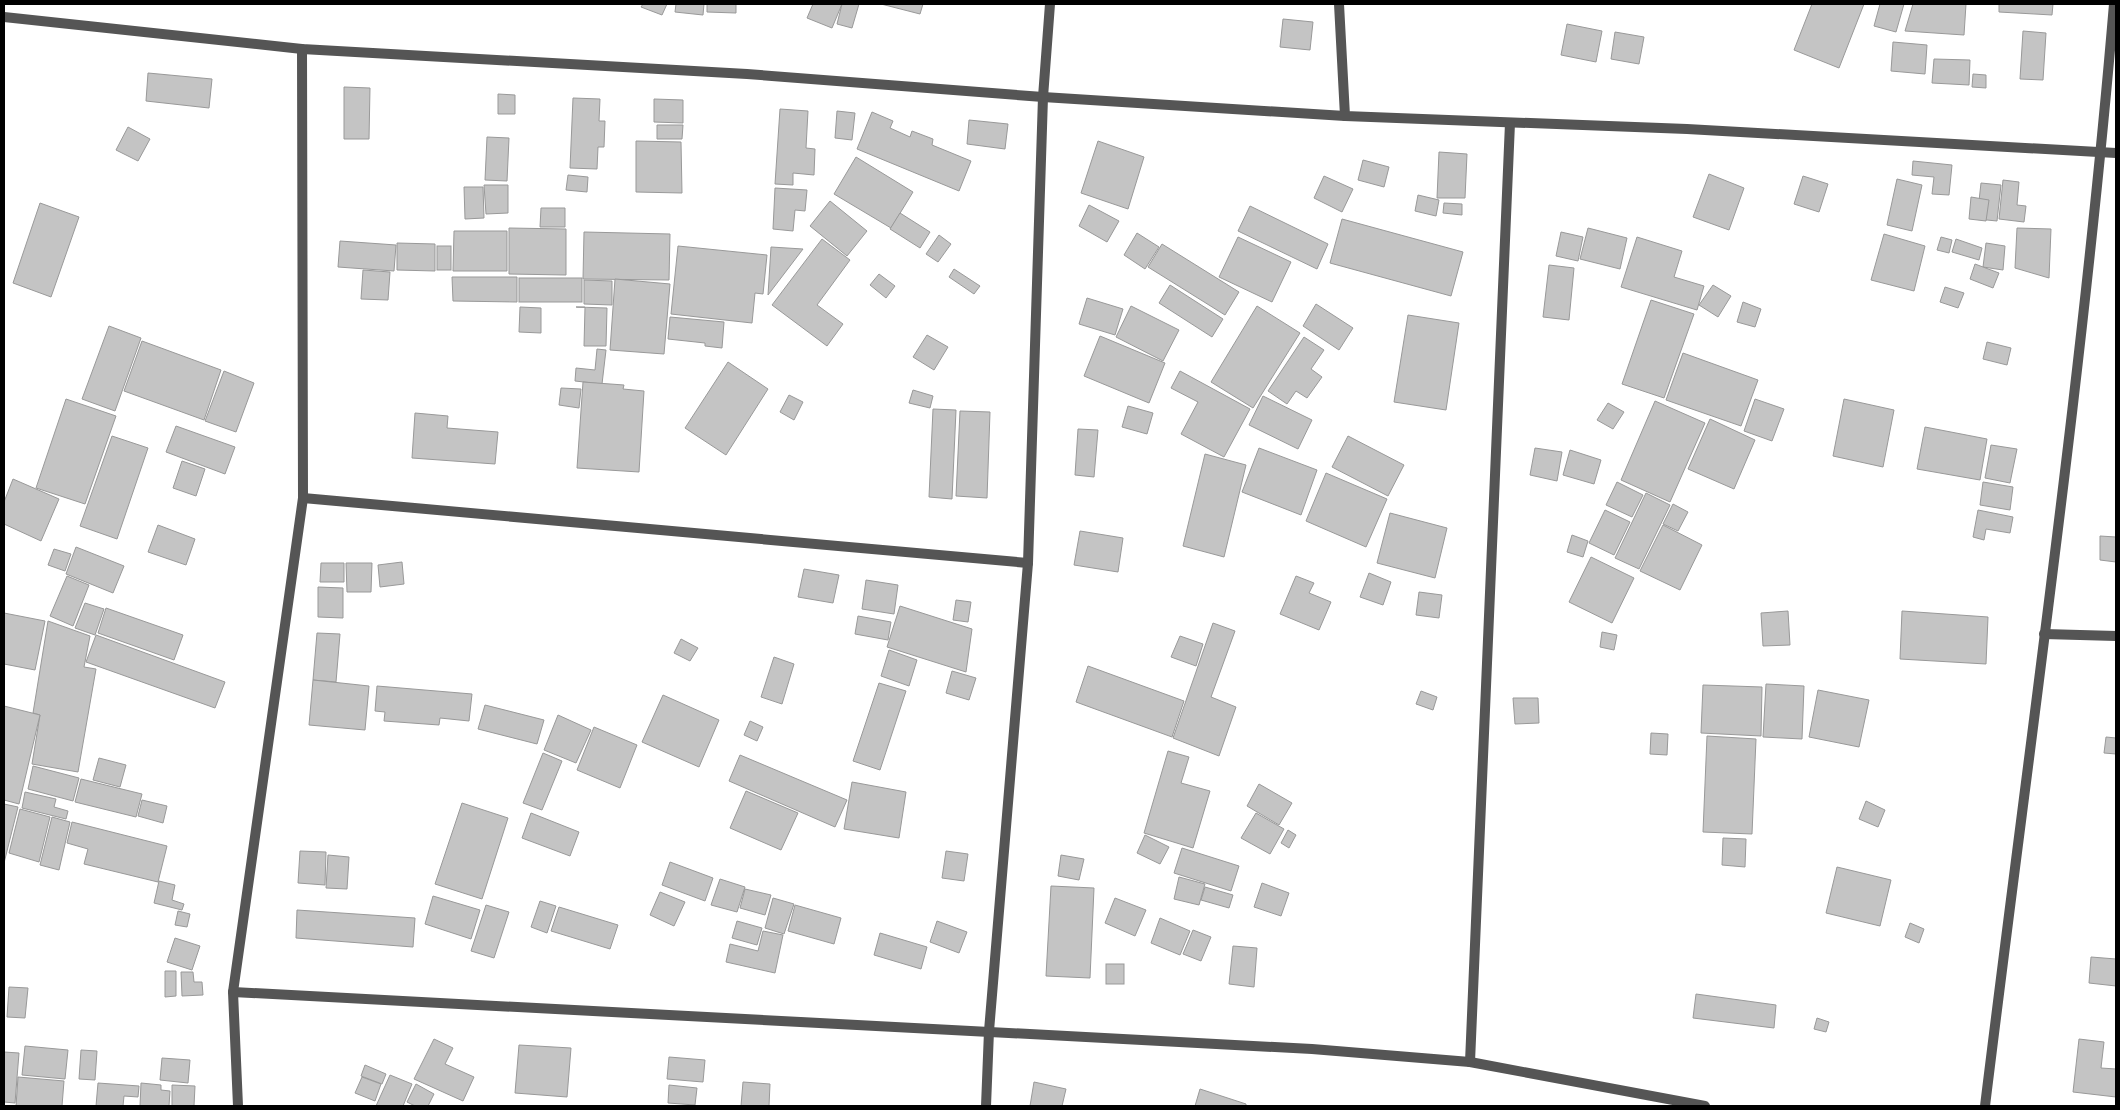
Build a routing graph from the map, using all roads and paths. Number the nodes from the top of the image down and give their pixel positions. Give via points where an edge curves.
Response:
1 (1050, 4) edge
2 (1339, 4) edge
3 (2114, 4) edge
4 (4, 17) edge
5 (302, 49) junction
6 (1043, 97) junction
7 (1345, 116) junction
8 (1510, 123) junction
9 (2101, 152) junction
10 (2116, 153) edge
11 (303, 498) junction
12 (1028, 563) junction
13 (2044, 634) junction
14 (2116, 636) edge
15 (233, 992) junction
16 (989, 1031) junction
17 (1470, 1062) junction
18 (238, 1106) edge
19 (986, 1106) edge
20 (1705, 1106) edge
21 (1985, 1106) edge

1 - 6 street
2 - 7 street
3 - 9 street
4 - 5 street
5 - 6 street via 748,74
5 - 11 street
6 - 7 street
6 - 12 street
7 - 8 street
8 - 9 street via 1687,129
8 - 17 street
9 - 10 street
9 - 13 street
11 - 12 street
11 - 15 street
12 - 16 street
13 - 14 street
13 - 21 street
15 - 16 street
15 - 18 street
16 - 17 street via 1312,1048
16 - 19 street
17 - 20 street

